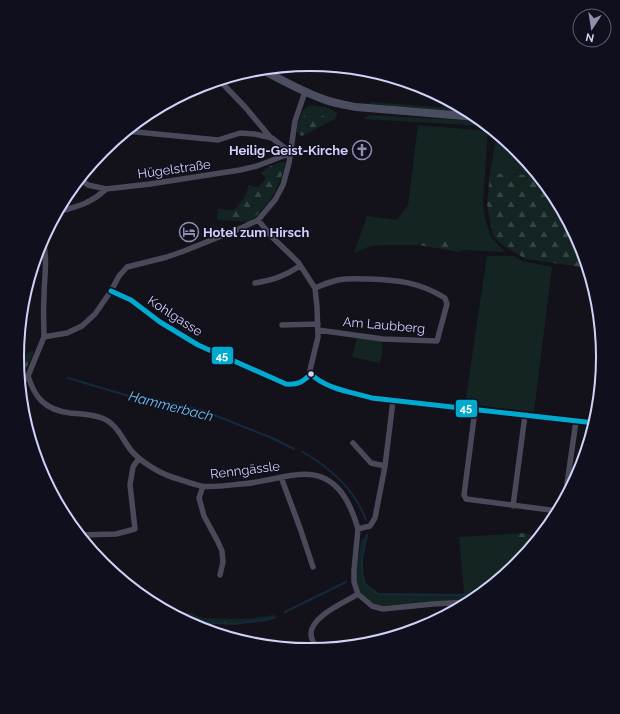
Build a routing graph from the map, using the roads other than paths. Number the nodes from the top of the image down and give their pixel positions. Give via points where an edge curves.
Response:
1 (269, 74) edge
2 (223, 84) edge
3 (305, 92) junction
4 (464, 116) edge
5 (134, 132) edge
6 (272, 138) junction
7 (291, 153) junction
8 (84, 182) edge
9 (106, 189) junction
10 (65, 210) edge
11 (258, 220) junction
12 (46, 249) edge
13 (300, 266) junction
14 (255, 283) dead end
15 (315, 288) junction
16 (112, 290) junction
17 (282, 325) dead end
18 (318, 327) junction
19 (44, 337) junction
20 (311, 374) junction
21 (28, 376) junction
22 (25, 379) edge
23 (394, 401) junction
24 (475, 410) junction
25 (525, 416) junction
26 (576, 421) junction
27 (588, 422) edge
28 (353, 443) dead end
29 (139, 458) junction
30 (385, 466) junction
31 (281, 477) junction
32 (567, 482) edge
33 (203, 486) junction
34 (513, 506) junction
35 (552, 510) edge
36 (358, 529) junction
37 (85, 534) edge
38 (313, 567) dead end
39 (220, 575) dead end
40 (358, 594) junction
41 (457, 603) edge
42 (313, 643) edge

1 - 3 main road
2 - 6 street
3 - 4 main road via 356,107
3 - 7 street via 295,121
5 - 6 street via 218,140 240,133
6 - 7 street
7 - 9 street, Hügelstraße via 240,170
7 - 11 street via 283,185 275,200
8 - 9 street, Hügelstraße
9 - 10 street via 88,203
11 - 13 street
11 - 16 street via 240,230 184,251 127,267
12 - 19 street
13 - 14 street via 287,275
13 - 15 street
15 - 18 street
15 - 18 street, Am Laubberg via 348,279 399,280 437,293 445,298 446,304 436,340 383,339
16 - 19 street via 95,314 82,326 67,333
16 - 20 street, Kohlgasse via 132,300 160,322 198,345 286,384 296,384
17 - 18 street
18 - 20 street
19 - 21 street
20 - 23 street via 337,388
21 - 22 street
21 - 29 street, Renngässle via 38,399 54,409 103,418 114,426 130,450
23 - 24 street
23 - 30 street
24 - 25 street
24 - 34 street via 464,495 466,499
25 - 26 street
25 - 34 street
26 - 27 street
26 - 32 street
28 - 30 street via 372,463
29 - 33 street, Renngässle via 170,477
29 - 37 street via 133,467 130,485 135,529 116,534
30 - 36 street via 376,518 370,526
31 - 33 street, Renngässle via 241,484
31 - 36 street, Renngässle via 312,474 326,479 337,487 347,500
31 - 38 street
33 - 39 street via 199,498 204,516 222,551
34 - 35 street
36 - 40 street via 354,570
40 - 41 street via 372,606 384,609
40 - 42 street via 321,616 311,634

